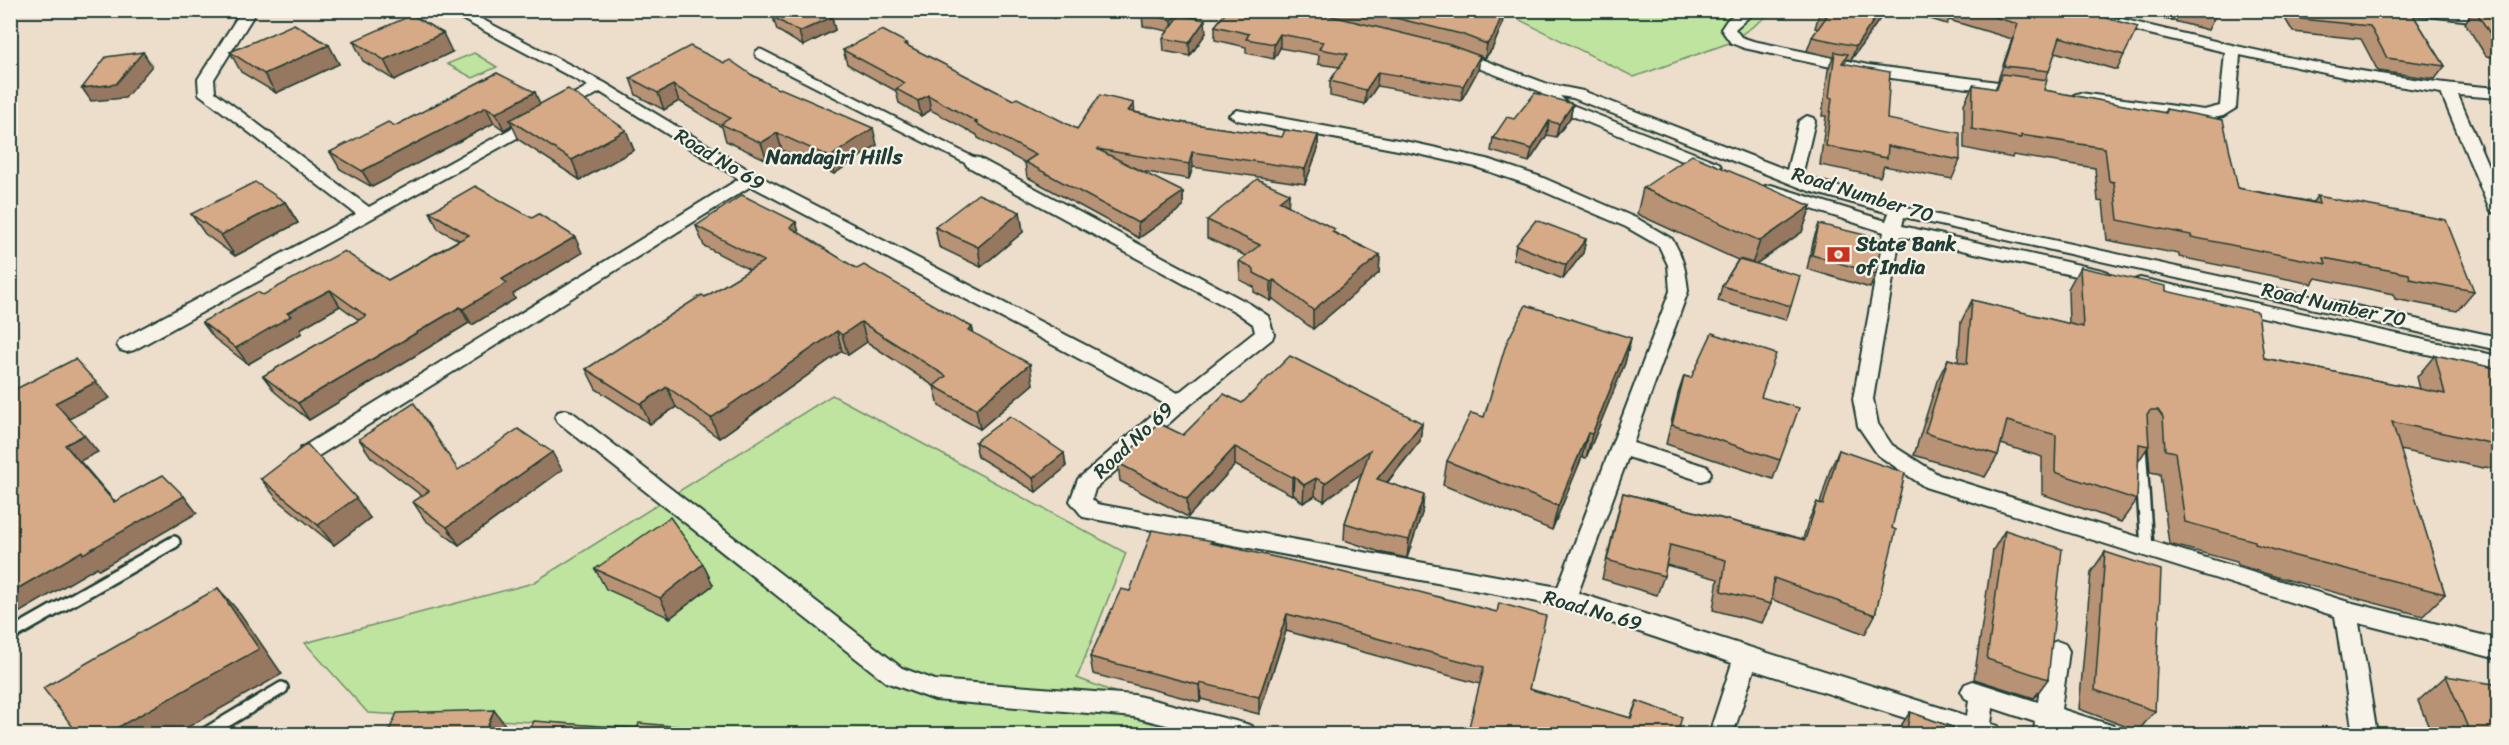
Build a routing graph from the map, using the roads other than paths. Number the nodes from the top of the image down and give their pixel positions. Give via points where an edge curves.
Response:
1 (250, 10) edge
2 (452, 10) edge
3 (1750, 10) edge
4 (2065, 10) edge
5 (2410, 10) edge
6 (2499, 20) edge
7 (2233, 50) junction
8 (1443, 51) edge
9 (760, 54) dead end
10 (600, 86) junction
11 (1544, 88) junction
12 (2448, 90) junction
13 (2033, 92) edge
14 (2499, 93) edge
15 (2068, 97) edge
16 (1237, 115) dead end
17 (1807, 121) dead end
18 (973, 162) joint
19 (1734, 175) edge
20 (751, 179) junction
21 (1793, 179) junction
22 (1756, 184) edge
23 (2499, 208) edge
24 (368, 215) junction
25 (1894, 220) junction
26 (2499, 343) edge
27 (127, 345) dead end
28 (2499, 363) edge
29 (1179, 403) junction
30 (565, 417) dead end
31 (2140, 439) edge
32 (1622, 447) junction
33 (308, 453) edge
34 (1701, 473) dead end
35 (174, 542) dead end
36 (2147, 548) junction
37 (1565, 598) junction
38 (2345, 610) junction
39 (10, 635) edge
40 (2499, 649) edge
41 (2057, 651) dead end
42 (1746, 658) junction
43 (282, 688) dead end
44 (2047, 725) edge
45 (1983, 733) edge
46 (205, 735) edge
47 (1242, 735) edge
48 (1721, 735) edge
49 (2105, 735) edge
50 (2365, 735) edge

1 - 24 street via 207,79 207,94
2 - 10 street, Road No 69
3 - 13 street via 1728,30 1736,40 1749,45 1868,70
4 - 7 street
5 - 6 street
7 - 12 street
7 - 15 street via 2228,108 2217,113 2204,115
8 - 11 street
9 - 18 lane
10 - 20 street, Road No 69
10 - 24 street
11 - 19 street via 1561,106
11 - 21 street via 1577,94
12 - 14 street
12 - 23 street
16 - 32 street via 1481,163 1535,181 1632,223 1666,243 1677,265 1679,291
17 - 21 street
18 - 29 street via 1261,321 1265,334
20 - 29 street, Road No 69
20 - 33 street
21 - 25 street
22 - 25 street, Road Number 70 via 1788,197
24 - 27 street
25 - 26 street
25 - 28 street, Road Number 70
25 - 36 street via 1863,399 1868,426 1885,450 1932,481
29 - 37 street, Road No 69 via 1085,484 1081,501 1091,511
30 - 47 street via 894,675 935,690 1134,705
31 - 36 lane
32 - 34 street
32 - 37 street
35 - 39 lane
36 - 38 street
37 - 42 street, Road No 69
38 - 40 street
38 - 50 street
41 - 44 street
42 - 45 street, Road No 69
42 - 48 street
43 - 46 lane
44 - 45 street via 1977,692
44 - 49 street

